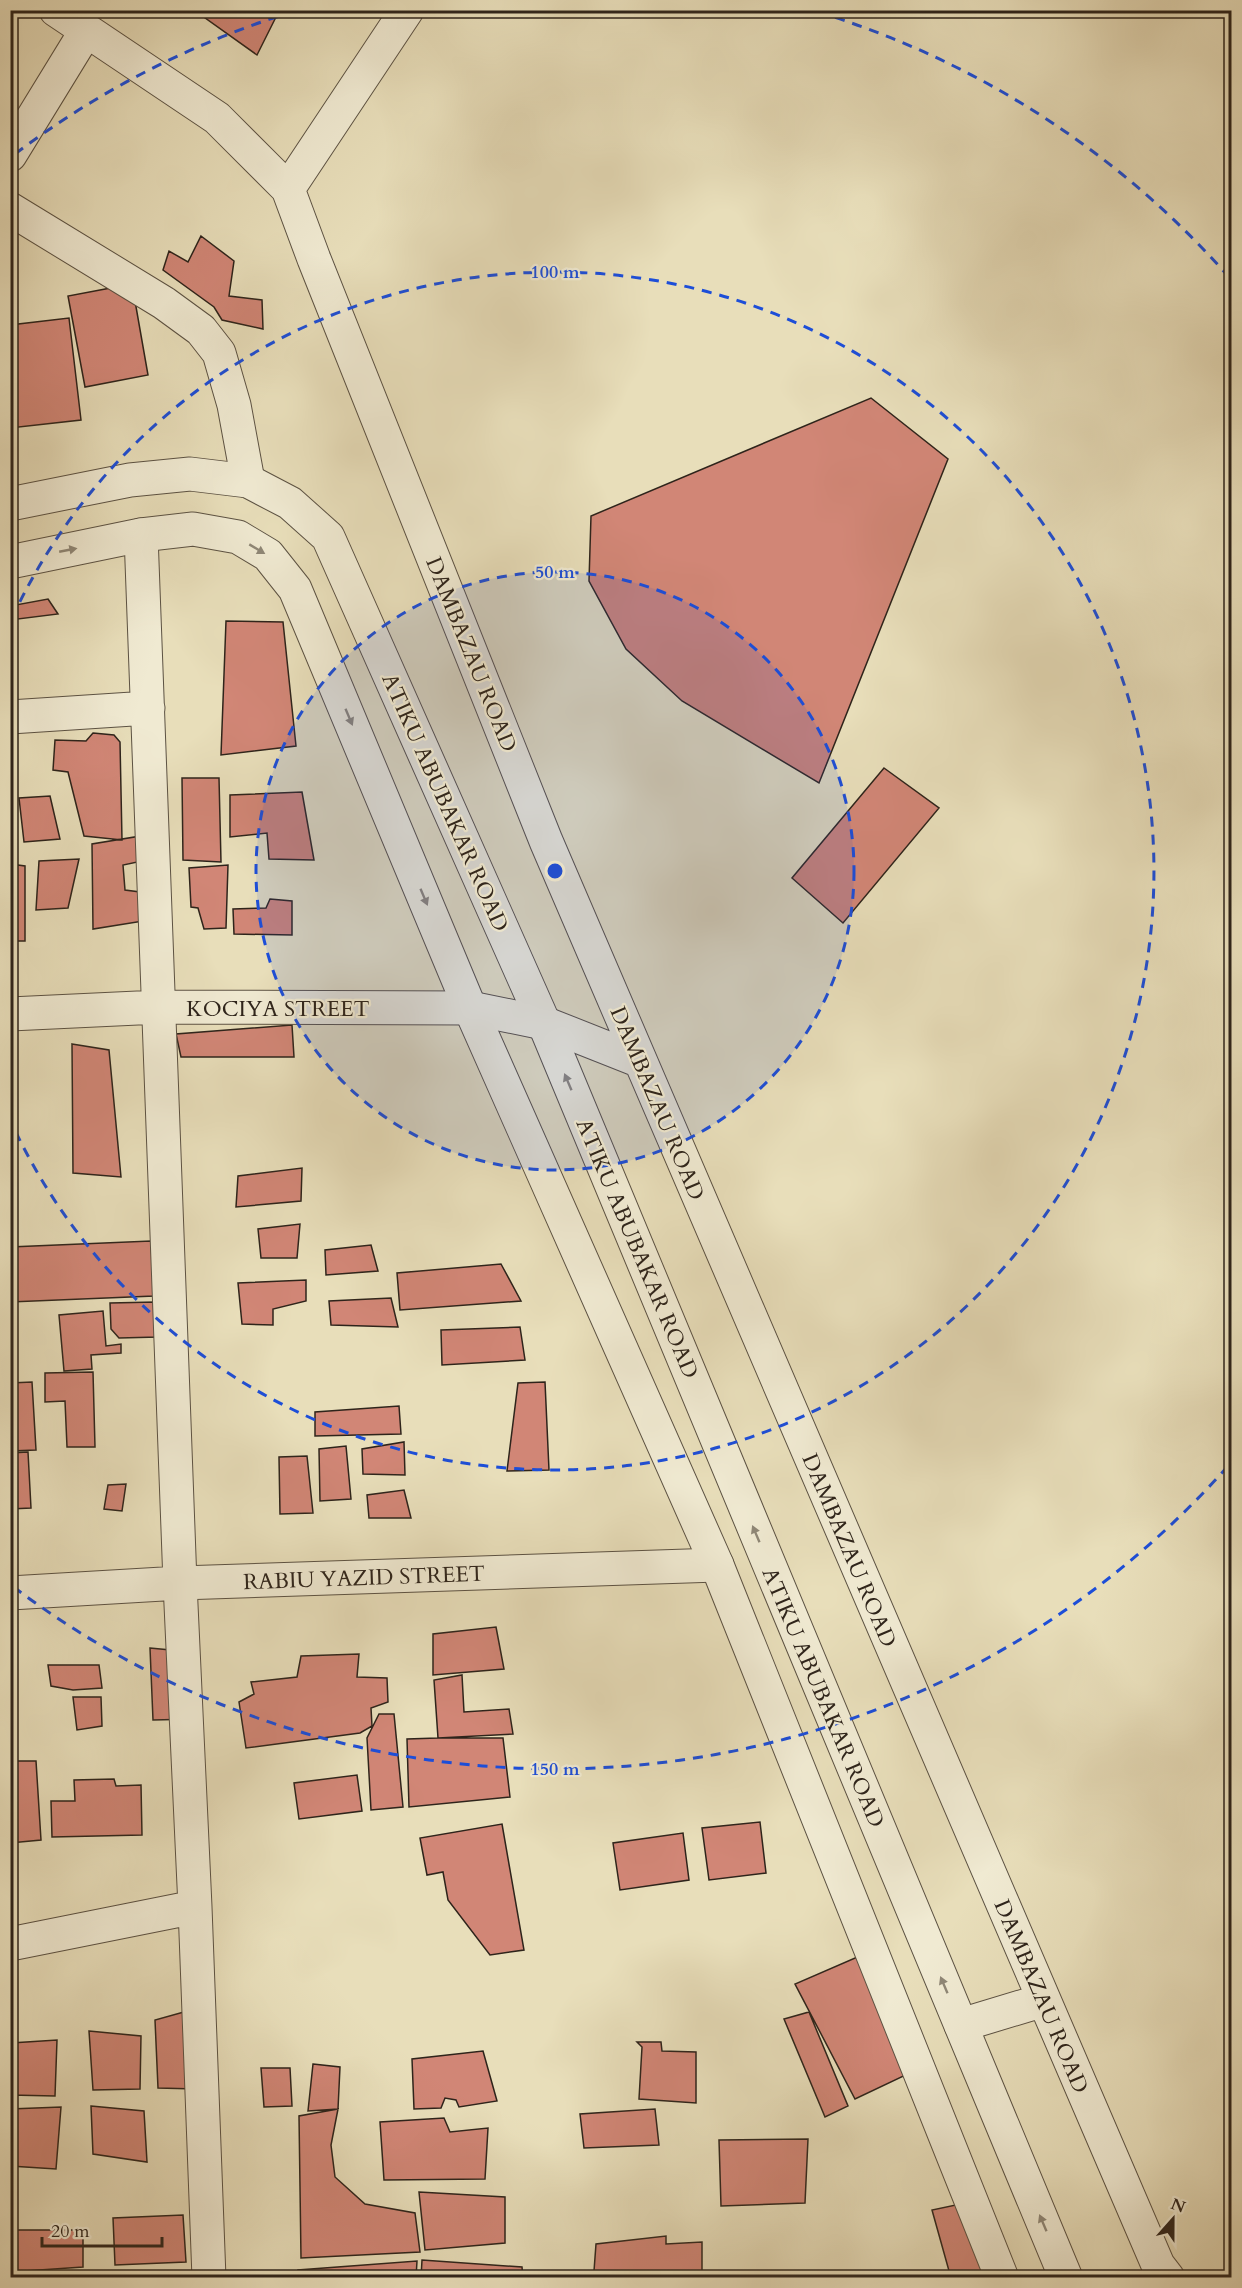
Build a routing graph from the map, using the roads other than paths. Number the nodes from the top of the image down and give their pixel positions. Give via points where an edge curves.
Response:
1 (56, 10) edge
2 (407, 10) edge
3 (86, 31) junction
4 (10, 155) edge
5 (288, 189) junction
6 (10, 209) edge
7 (248, 481) junction
8 (10, 504) edge
9 (141, 536) junction
10 (10, 562) edge
11 (148, 708) junction
12 (10, 717) edge
13 (159, 1007) junction
14 (470, 1008) junction
15 (10, 1014) edge
16 (544, 1023) junction
17 (640, 1061) junction
18 (717, 1565) junction
19 (180, 1583) junction
20 (10, 1593) edge
21 (195, 1907) junction
22 (10, 1944) edge
23 (1044, 2000) junction
24 (961, 2025) junction
25 (209, 2277) edge
26 (1002, 2277) edge
27 (1066, 2277) edge
28 (1168, 2277) edge

1 - 3 street, DAMBAZAU ROAD
2 - 5 street
3 - 4 street
3 - 5 street, DAMBAZAU ROAD via 217,118
5 - 17 street, DAMBAZAU ROAD via 537,819
6 - 7 street via 164,303 201,330 219,352 234,405
7 - 8 street, ATIKU ABUBAKAR ROAD via 190,474 130,480
7 - 16 street, ATIKU ABUBAKAR ROAD via 290,503 328,537
10 -> 9 street
9 - 11 street
9 -> 14 street via 193,529 238,537 268,555 295,589
11 - 12 street
11 - 13 street
13 - 14 street, KOCIYA STREET
13 - 15 street, KOCIYA STREET
13 - 19 street
14 - 16 street, KOCIYA STREET
14 - 18 street
16 - 17 street, KOCIYA STREET
24 -> 16 street, ATIKU ABUBAKAR ROAD
17 - 23 street, DAMBAZAU ROAD
18 - 19 street, RABIU YAZID STREET
18 - 26 street
19 - 20 street, RABIU YAZID STREET
19 - 21 street
21 - 22 street
21 - 25 street
23 - 24 street
23 - 28 street, DAMBAZAU ROAD via 1158,2265
27 -> 24 street, ATIKU ABUBAKAR ROAD

